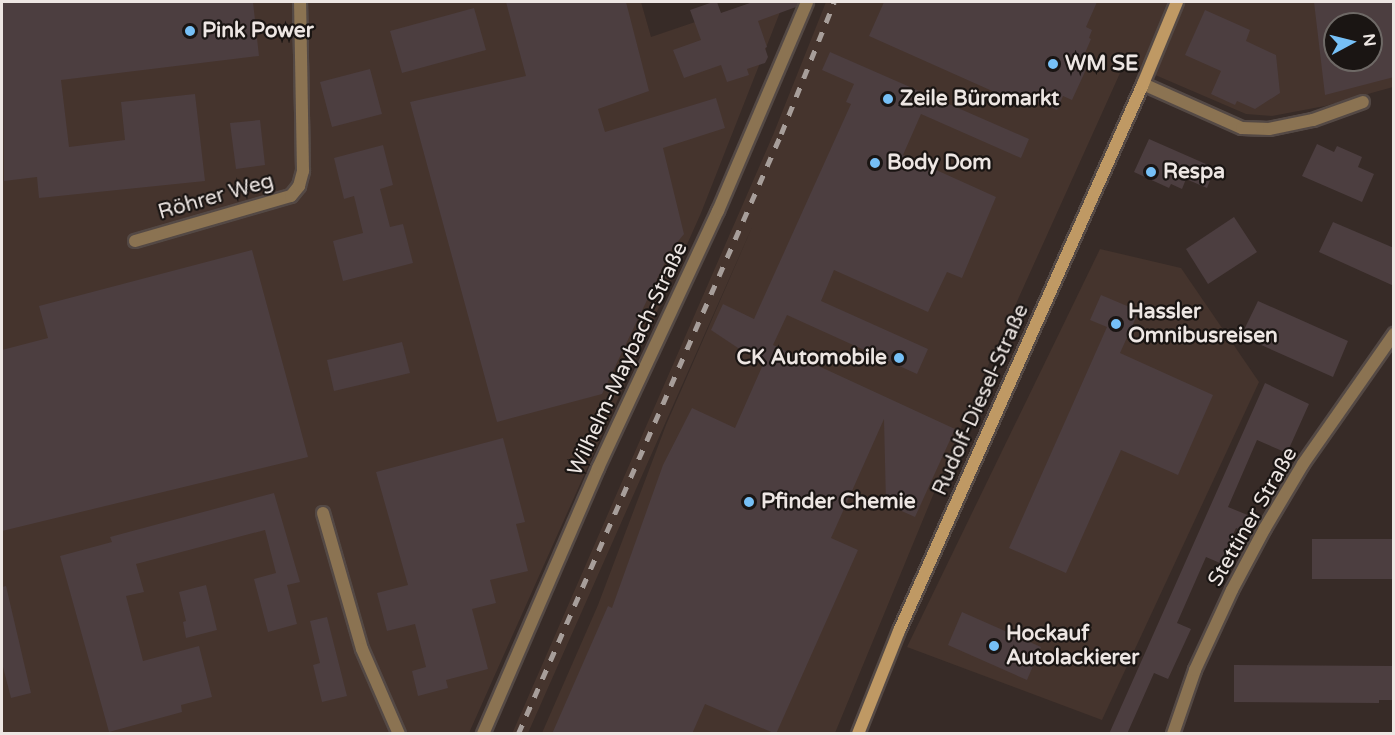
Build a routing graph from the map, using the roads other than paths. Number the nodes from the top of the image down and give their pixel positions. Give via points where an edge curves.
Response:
1 (300, 2) edge
2 (807, 2) edge
3 (1177, 2) edge
4 (1143, 84) junction
5 (1363, 102) dead end
6 (135, 241) dead end
7 (1394, 334) edge
8 (323, 513) dead end
9 (399, 734) edge
10 (483, 734) edge
11 (858, 734) edge
12 (1173, 734) edge

1 - 6 street, Röhrer Weg via 303,171 299,186 291,196
2 - 10 street, Wilhelm-Maybach-Straße
3 - 4 street, Rudolf-Diesel-Straße
4 - 5 street via 1242,128 1269,129 1313,120
4 - 11 street, Rudolf-Diesel-Straße via 899,631
7 - 12 street, Stettiner Straße via 1303,464 1265,528 1195,670
8 - 9 street via 362,648

